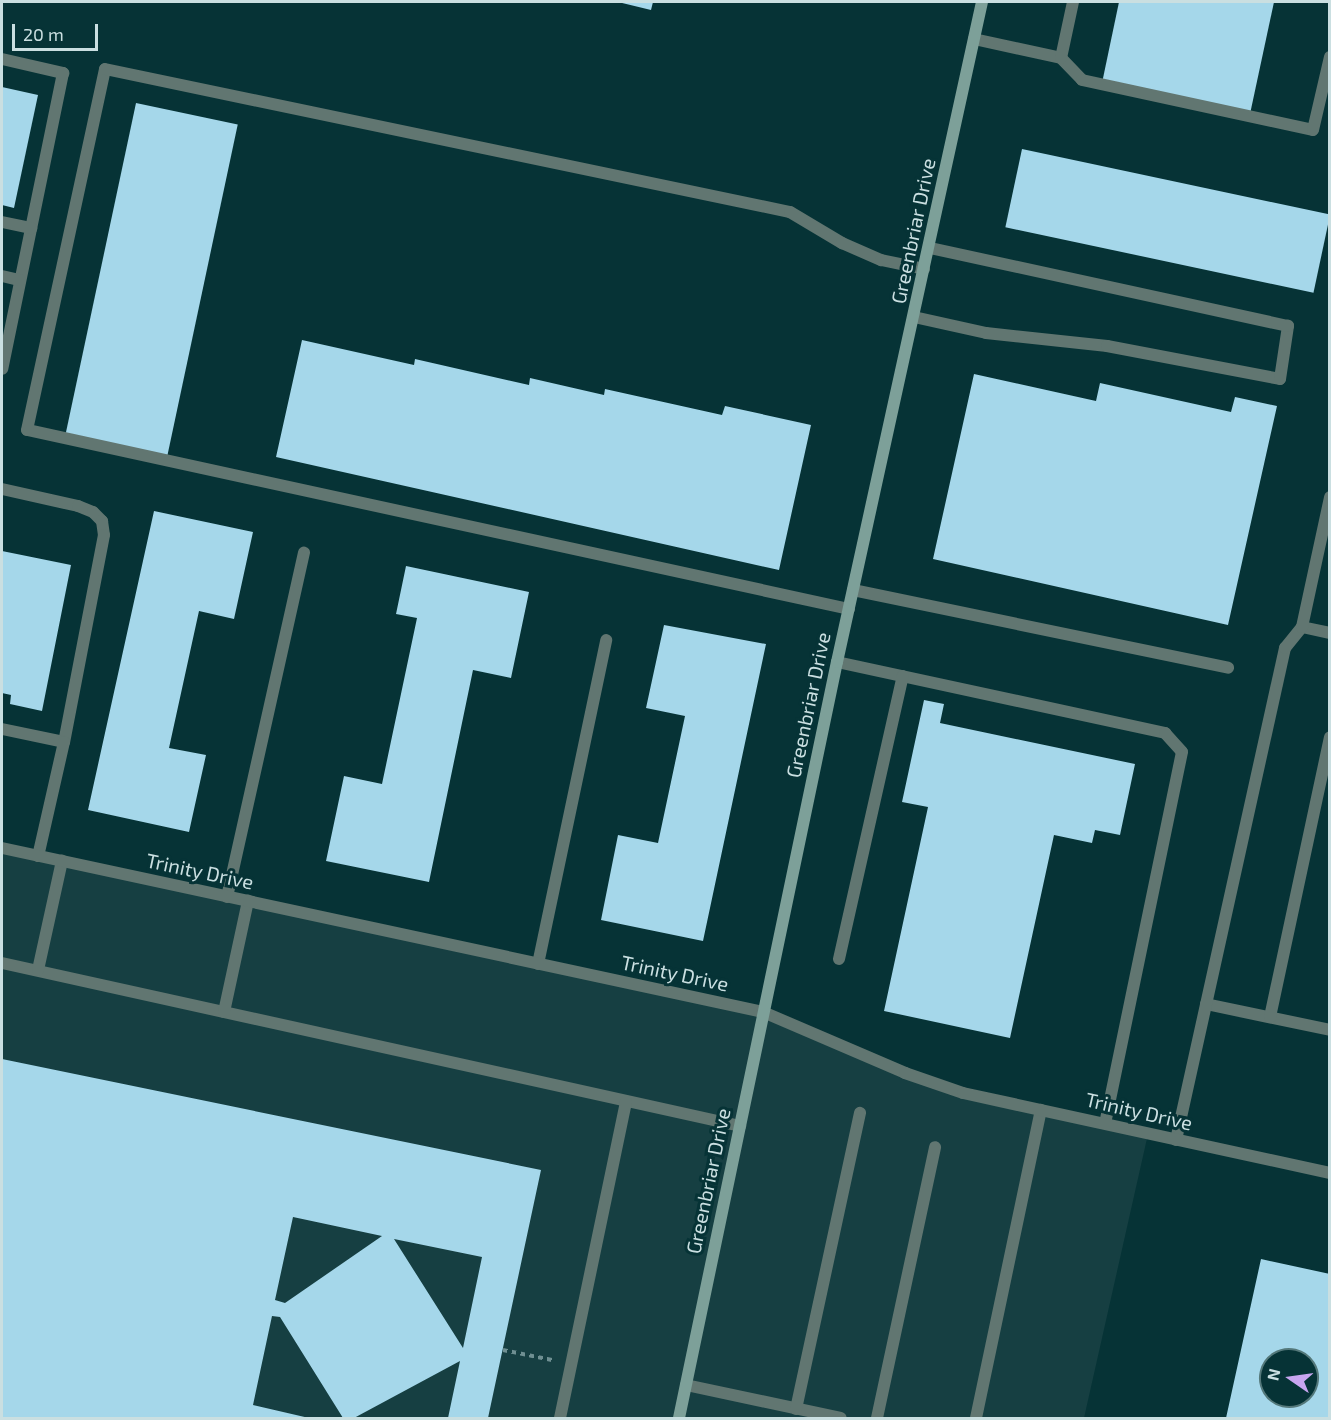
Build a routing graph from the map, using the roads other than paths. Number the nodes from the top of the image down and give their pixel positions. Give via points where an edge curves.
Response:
1 (982, 2) edge
2 (1073, 2) edge
3 (974, 39) junction
4 (1329, 57) edge
5 (1061, 58) junction
6 (2, 59) edge
7 (2, 222) edge
8 (31, 228) junction
9 (929, 248) junction
10 (924, 269) junction
11 (2, 276) edge
12 (20, 280) junction
13 (914, 317) junction
14 (2, 369) edge
15 (2, 489) edge
16 (1329, 497) edge
17 (304, 553) dead end
18 (853, 590) junction
19 (849, 609) junction
20 (1302, 627) junction
21 (1329, 633) edge
22 (606, 640) dead end
23 (837, 662) junction
24 (1228, 668) dead end
25 (903, 676) junction
26 (2, 729) edge
27 (1329, 737) edge
28 (64, 742) junction
29 (2, 848) edge
30 (38, 856) junction
31 (62, 861) junction
32 (226, 897) junction
33 (248, 901) junction
34 (839, 959) dead end
35 (2, 963) edge
36 (537, 964) junction
37 (38, 970) junction
38 (1206, 1004) junction
39 (224, 1012) junction
40 (763, 1012) junction
41 (1270, 1017) junction
42 (1329, 1030) edge
43 (626, 1102) junction
44 (1041, 1110) junction
45 (860, 1113) dead end
46 (1105, 1123) junction
47 (740, 1126) junction
48 (1176, 1140) junction
49 (935, 1147) dead end
50 (1329, 1173) edge
51 (686, 1385) junction
52 (776, 1405) junction
53 (796, 1409) junction
54 (560, 1419) edge
55 (679, 1419) edge
56 (773, 1419) edge
57 (841, 1419) edge
58 (877, 1419) edge
59 (976, 1419) edge

1 - 3 street, Greenbriar Drive
2 - 5 street
3 - 5 street
3 - 9 street, Greenbriar Drive
4 - 5 street via 1313,130 1082,80
6 - 8 street via 63,73
7 - 8 street
8 - 12 street
9 - 10 street, Greenbriar Drive
9 - 13 street via 1288,326 1280,379 1107,346 986,333
10 - 13 street, Greenbriar Drive
10 - 19 street via 881,260 842,243 790,212 105,69 27,430
11 - 12 street
12 - 14 street
13 - 18 street, Greenbriar Drive
15 - 28 street via 78,506 102,521 104,535
16 - 20 street
17 - 32 street
18 - 19 street, Greenbriar Drive
18 - 24 street
19 - 23 street, Greenbriar Drive
20 - 21 street
20 - 38 street via 1285,648
22 - 36 street
23 - 25 street
23 - 40 street, Greenbriar Drive
25 - 34 street
25 - 46 street via 1165,733 1182,752
26 - 28 street
27 - 41 street
28 - 30 street
29 - 30 street, Trinity Drive
30 - 31 street, Trinity Drive
31 - 32 street, Trinity Drive
31 - 37 street
32 - 33 street, Trinity Drive
33 - 36 street, Trinity Drive
33 - 39 street
35 - 37 street
36 - 40 street, Trinity Drive
37 - 39 street
38 - 41 street
38 - 48 street
39 - 43 street
40 - 44 street, Trinity Drive via 905,1073 963,1093
40 - 47 street, Greenbriar Drive
41 - 42 street
43 - 47 street
43 - 54 street
44 - 46 street, Trinity Drive
44 - 59 street
45 - 53 street
46 - 48 street, Trinity Drive
47 - 51 street, Greenbriar Drive
48 - 50 street, Trinity Drive
49 - 58 street
51 - 52 street
51 - 55 street, Greenbriar Drive
52 - 53 street
52 - 56 street
53 - 57 street

